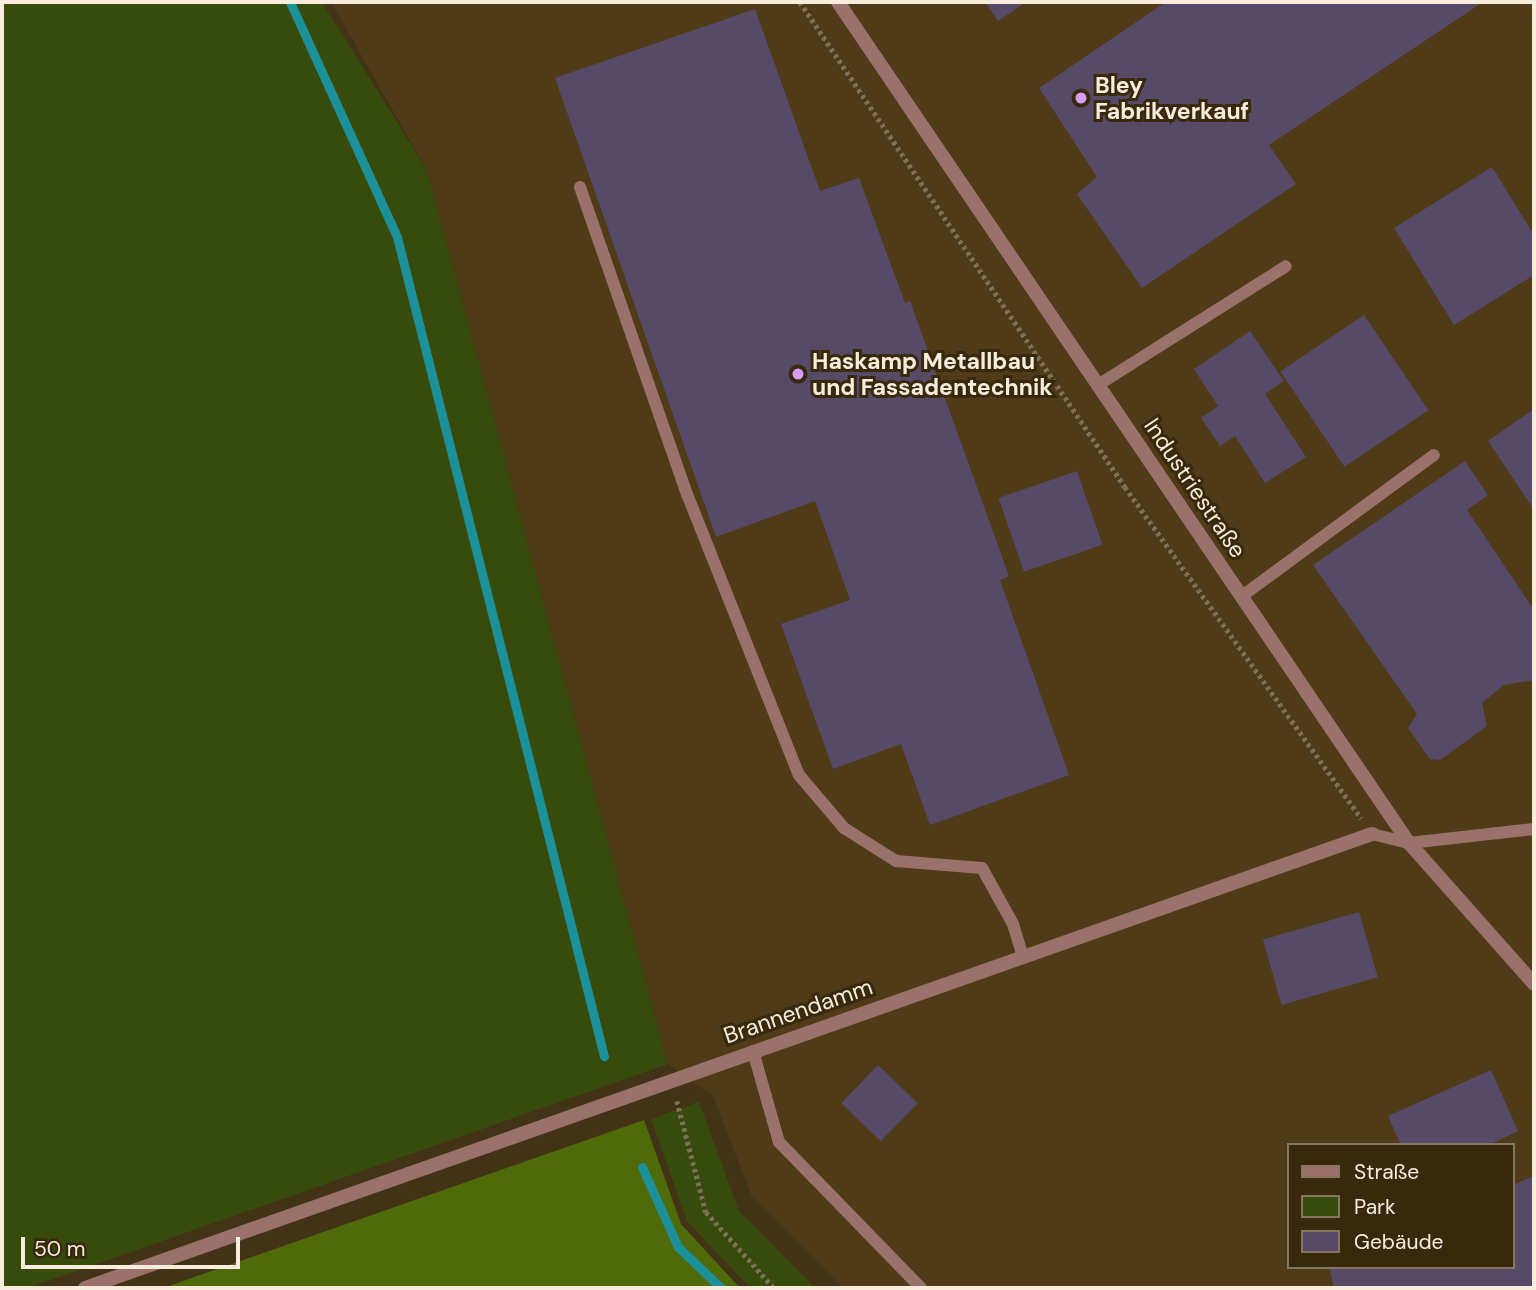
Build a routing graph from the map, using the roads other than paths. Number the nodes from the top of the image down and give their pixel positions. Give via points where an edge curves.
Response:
1 (838, 2) edge
2 (580, 187) dead end
3 (1286, 266) dead end
4 (1098, 385) junction
5 (1434, 455) dead end
6 (1242, 596) junction
7 (1534, 830) edge
8 (1372, 834) joint
9 (1409, 843) junction
10 (1023, 956) junction
11 (1534, 984) edge
12 (753, 1051) junction
13 (85, 1288) edge
14 (920, 1288) edge

1 - 4 street, Industriestraße
2 - 10 lane via 687,494 799,775 844,828 896,861 982,868 1013,924
3 - 4 lane
4 - 6 street, Industriestraße
5 - 6 lane
6 - 9 street, Industriestraße
7 - 9 lane
8 - 9 lane
8 - 10 street, Brannendamm
9 - 11 street, Industriestraße
10 - 12 street, Brannendamm
12 - 13 street, Brannendamm
12 - 14 lane via 779,1142

